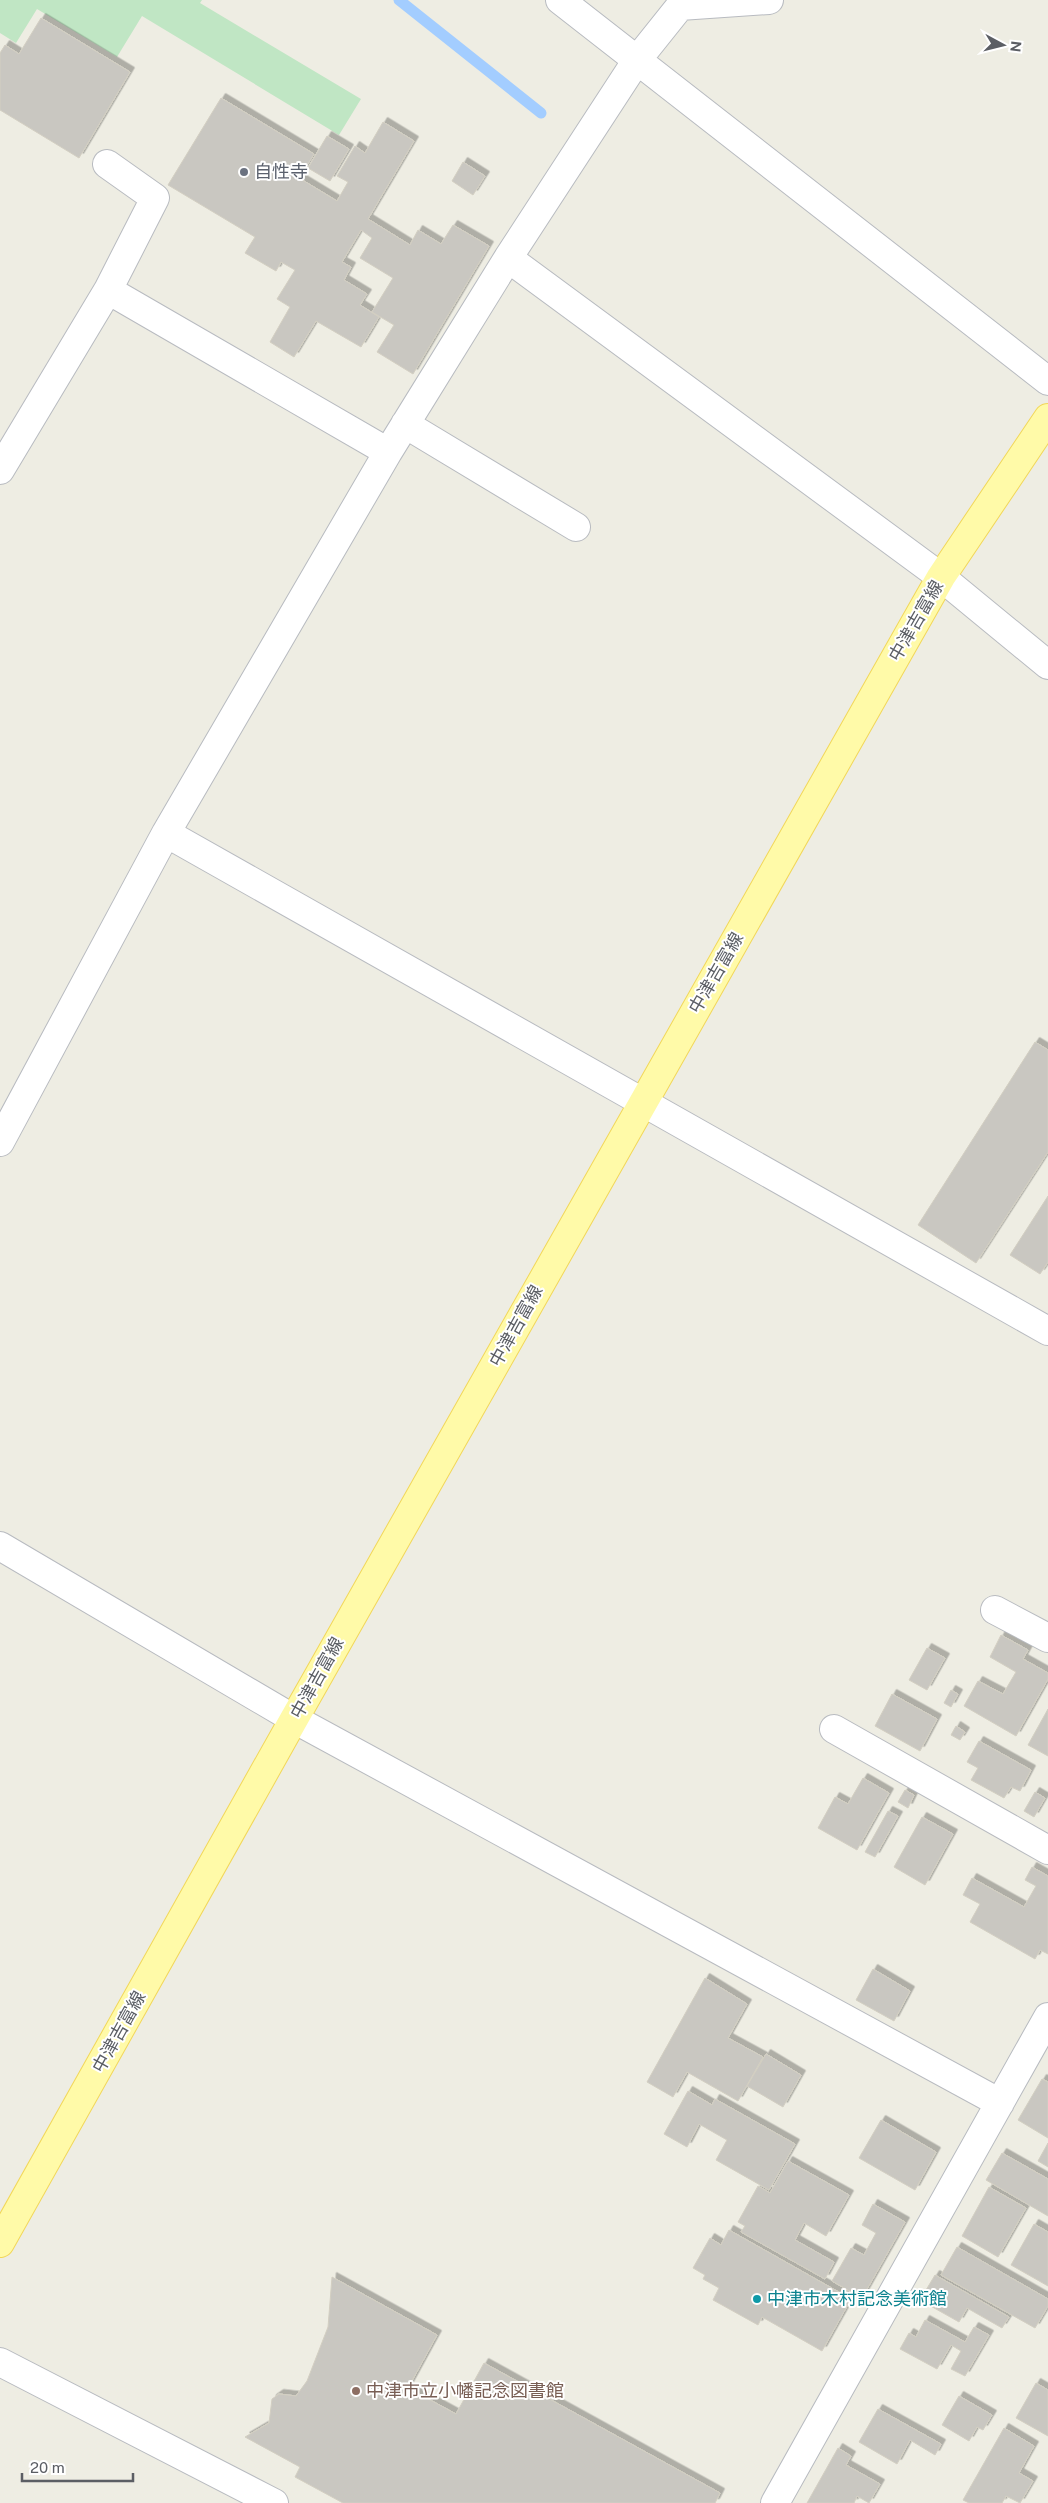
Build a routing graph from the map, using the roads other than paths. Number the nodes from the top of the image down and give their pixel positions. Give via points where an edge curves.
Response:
1 (560, 0) edge
2 (768, 0) edge
3 (683, 3) edge
4 (637, 60) junction
5 (107, 164) dead end
6 (508, 258) junction
7 (108, 290) junction
8 (1048, 381) edge
9 (1048, 418) edge
10 (405, 424) junction
11 (388, 452) junction
12 (0, 470) edge
13 (576, 527) dead end
14 (942, 577) junction
15 (1048, 665) edge
16 (166, 833) junction
17 (642, 1103) junction
18 (0, 1142) edge
19 (1048, 1331) edge
20 (0, 1546) edge
21 (995, 1610) dead end
22 (1048, 1638) edge
23 (294, 1719) junction
24 (834, 1729) dead end
25 (1048, 1850) edge
26 (1048, 2017) edge
27 (1000, 2103) junction
28 (0, 2243) edge
29 (0, 2362) edge
30 (274, 2503) edge
31 (775, 2503) edge

1 - 4 street
2 - 3 street
3 - 4 street
4 - 6 street
4 - 8 street
5 - 7 street via 155,198
6 - 10 street
6 - 14 street
7 - 11 street
7 - 12 street
9 - 14 main road, 中津吉富線
10 - 11 street
10 - 13 street
11 - 16 street
14 - 15 street
14 - 17 main road, 中津吉富線
16 - 17 street
16 - 18 street
17 - 19 street
17 - 23 main road, 中津吉富線
20 - 23 street
21 - 22 street
23 - 27 street
23 - 28 main road, 中津吉富線
24 - 25 street
26 - 27 street
27 - 31 street
29 - 30 street

